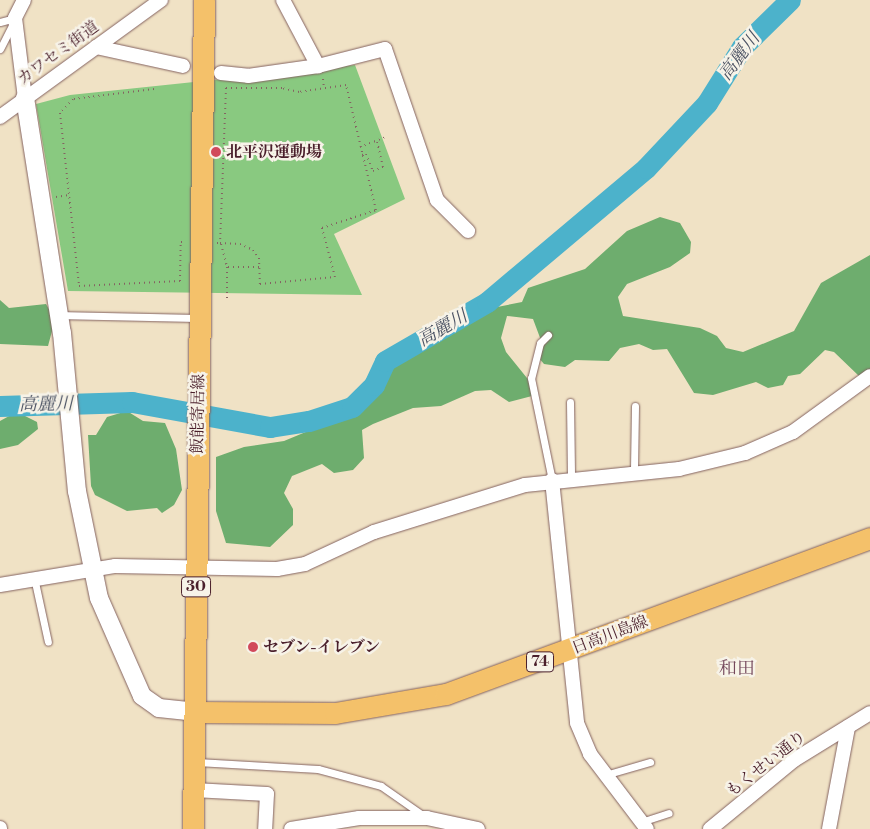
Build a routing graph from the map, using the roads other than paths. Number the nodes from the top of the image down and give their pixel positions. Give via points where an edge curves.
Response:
1 (24, 0) edge
2 (161, 0) edge
3 (204, 0) edge
4 (283, 0) edge
5 (15, 18) junction
6 (0, 22) edge
7 (96, 47) junction
8 (0, 49) edge
9 (183, 66) dead end
10 (318, 66) junction
11 (221, 73) dead end
12 (24, 98) junction
13 (0, 117) edge
14 (468, 230) dead end
15 (60, 315) junction
16 (193, 318) dead end
17 (548, 335) dead end
18 (870, 376) edge
19 (570, 402) dead end
20 (635, 406) dead end
21 (634, 470) junction
22 (571, 478) junction
23 (552, 480) junction
24 (870, 538) edge
25 (196, 567) junction
26 (92, 569) junction
27 (35, 582) junction
28 (0, 585) edge
29 (48, 642) dead end
30 (569, 651) junction
31 (195, 712) junction
32 (870, 713) edge
33 (848, 727) junction
34 (194, 762) junction
35 (650, 762) dead end
36 (605, 775) junction
37 (194, 790) junction
38 (669, 813) dead end
39 (427, 818) junction
40 (644, 826) edge
41 (193, 829) edge
42 (265, 829) edge
43 (291, 829) edge
44 (478, 829) edge
45 (710, 829) edge
46 (830, 829) edge

1 - 5 street
2 - 7 street, カワセミ街道
3 - 25 main road, 飯能寄居線 / 30
4 - 10 street
5 - 6 lane
5 - 8 lane
5 - 12 street
7 - 9 street
7 - 12 street, カワセミ街道
10 - 11 street via 248,76
10 - 14 street via 384,49 437,200
12 - 13 street, カワセミ街道
12 - 15 street
15 - 16 lane
15 - 26 street via 71,437
17 - 23 lane via 540,342 531,378
18 - 21 street via 793,432 745,453 679,469
19 - 22 lane
20 - 21 lane
21 - 22 street
22 - 23 street
23 - 25 street via 374,532 305,564 277,569
23 - 30 street
24 - 30 main road, 日高川島線 / 74 via 799,561
25 - 26 street via 130,565
25 - 31 main road, 飯能寄居線 / 30
26 - 27 street
26 - 31 street via 109,625 142,696 159,708
27 - 28 street
27 - 29 lane
30 - 31 main road, 日高川島線 / 74 via 484,683 400,704 296,715
30 - 36 street via 577,723
31 - 34 main road, 飯能寄居線 / 30
32 - 33 street, もくせい通り
33 - 45 street, もくせい通り via 794,760
33 - 46 street
34 - 37 main road, 飯能寄居線 / 30
34 - 39 lane via 318,769 381,786
35 - 36 lane
36 - 40 street
37 - 41 main road, 飯能寄居線 / 30
37 - 42 street via 267,794
38 - 40 lane
39 - 43 street via 359,818
39 - 44 street

